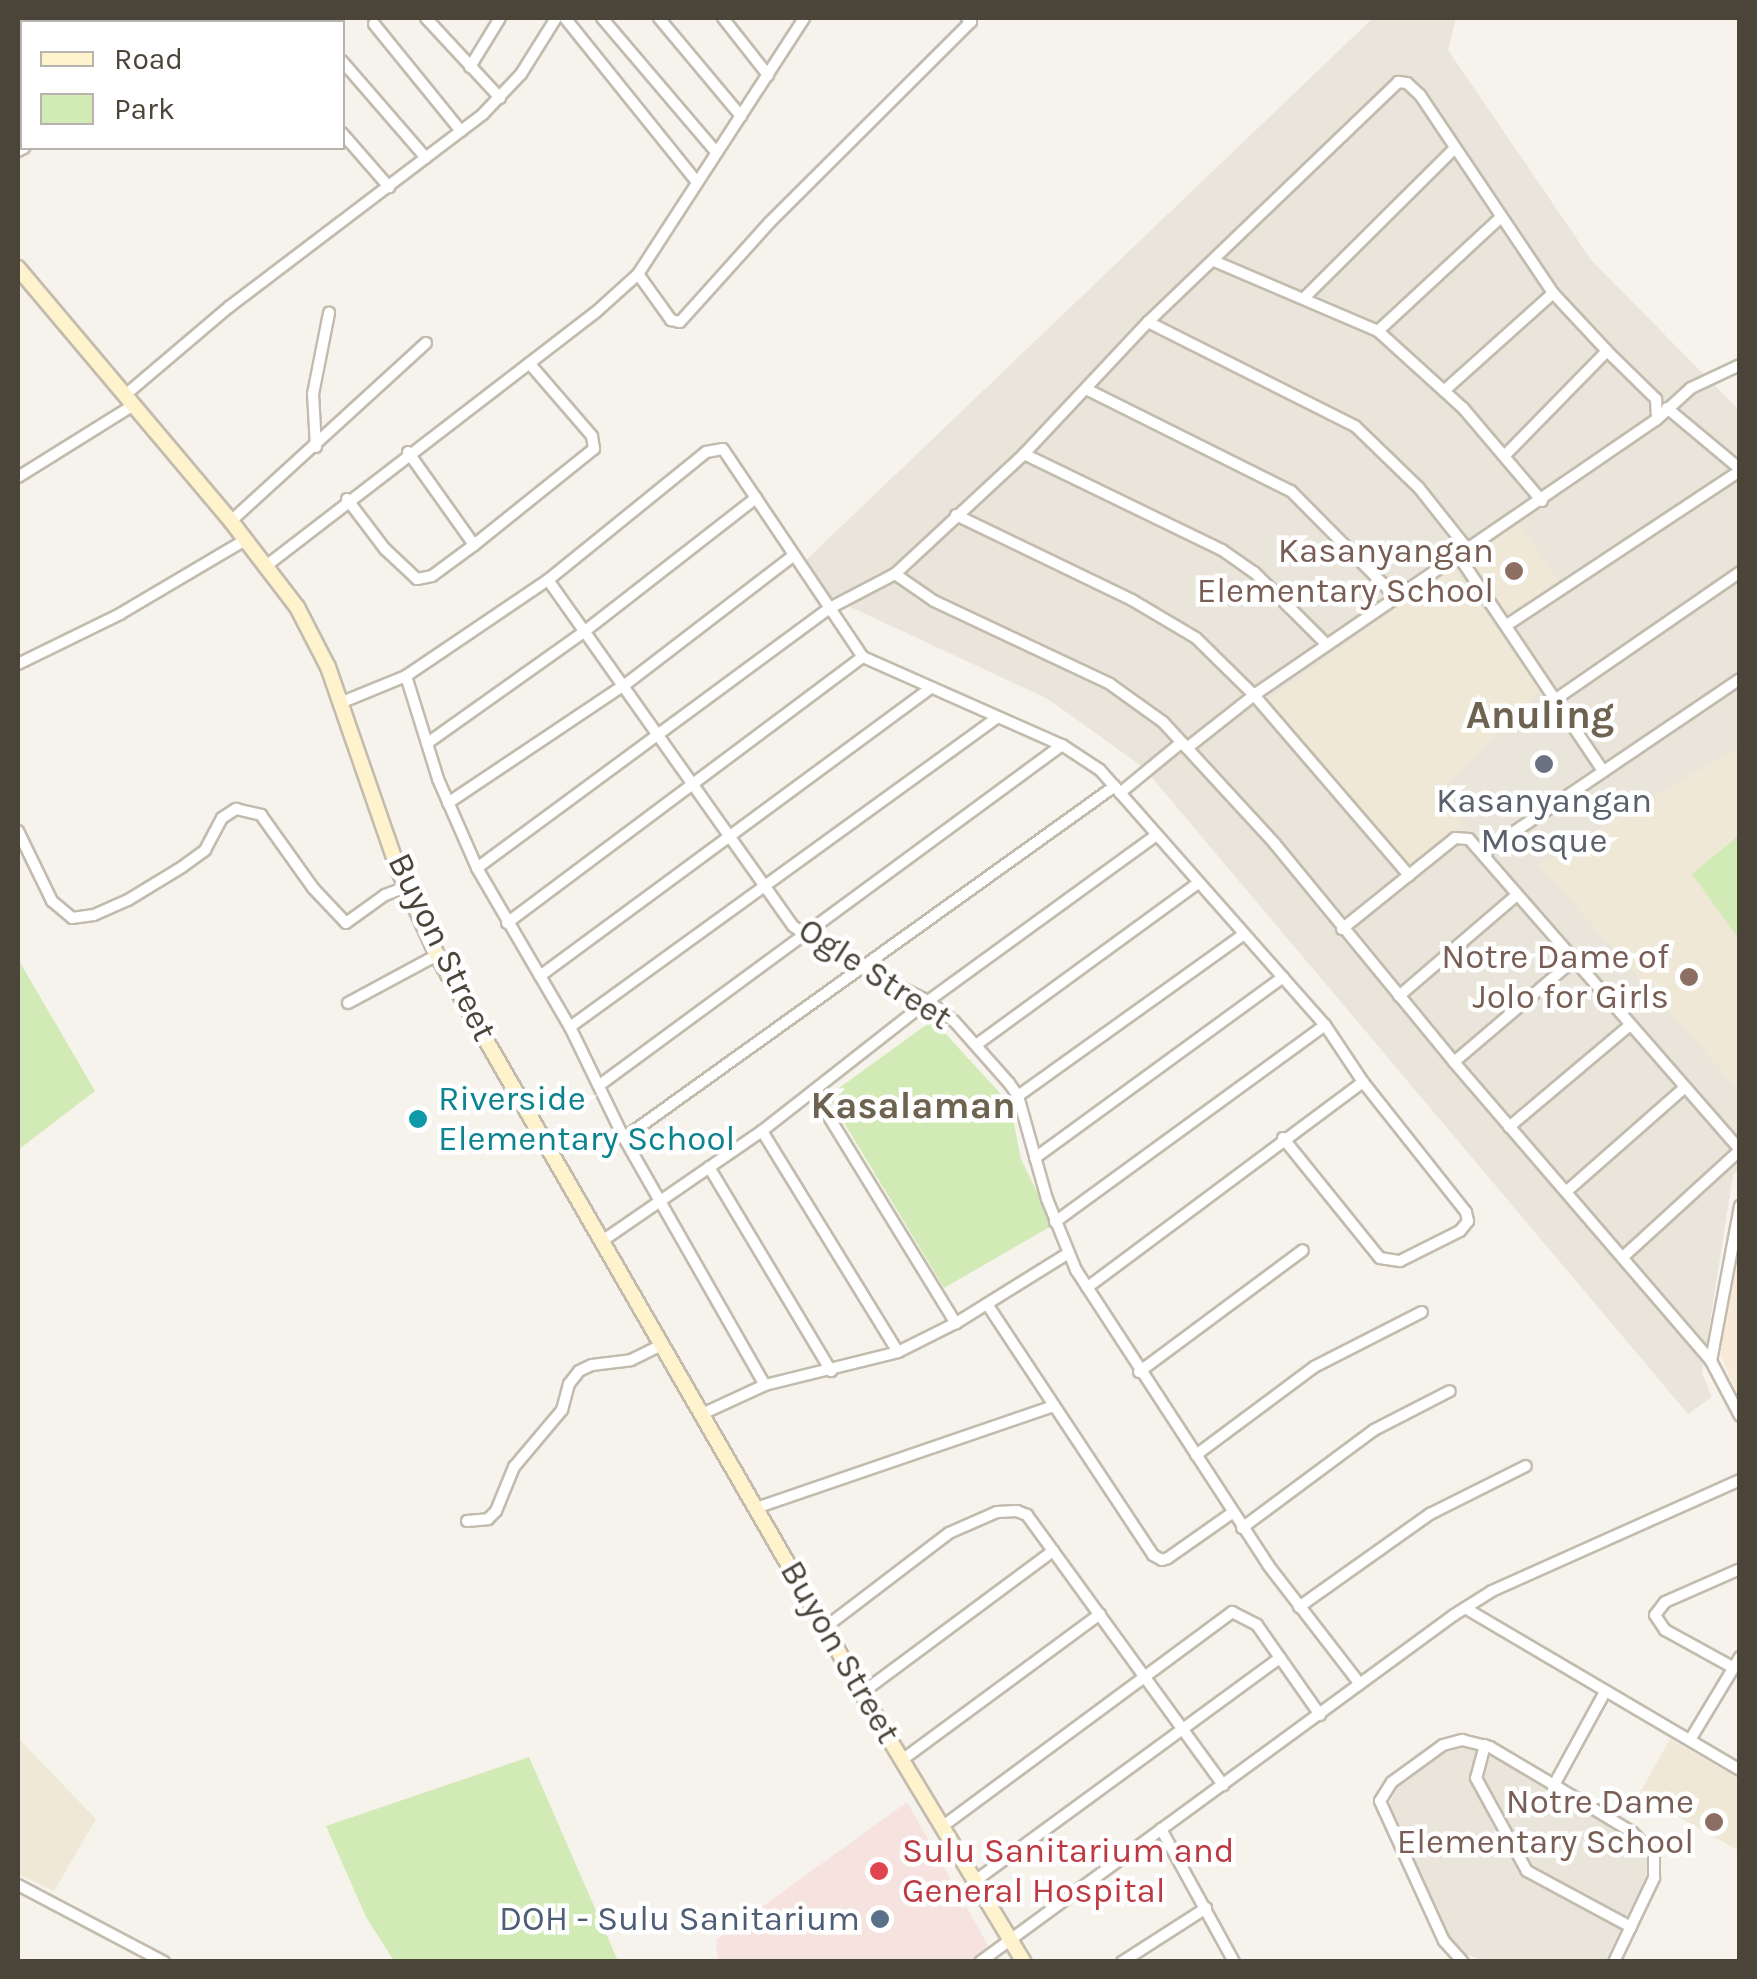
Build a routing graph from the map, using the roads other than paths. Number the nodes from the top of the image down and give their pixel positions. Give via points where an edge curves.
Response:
1 (426, 18) edge
2 (500, 18) edge
3 (556, 18) edge
4 (566, 18) edge
5 (602, 18) edge
6 (659, 18) edge
7 (724, 18) edge
8 (804, 18) edge
9 (967, 18) edge
10 (374, 24) dead end
11 (345, 64) edge
12 (470, 68) junction
13 (768, 74) junction
14 (500, 98) junction
15 (741, 116) junction
16 (460, 131) junction
17 (345, 137) edge
18 (1454, 148) junction
19 (717, 154) junction
20 (426, 158) junction
21 (698, 182) junction
22 (389, 187) junction
23 (1499, 219) junction
24 (1214, 261) junction
25 (18, 268) edge
26 (638, 274) junction
27 (1553, 294) junction
28 (1304, 298) junction
29 (330, 313) dead end
30 (1148, 322) junction
31 (1378, 332) junction
32 (426, 343) dead end
33 (1607, 351) junction
34 (529, 363) junction
35 (1740, 365) edge
36 (1086, 390) junction
37 (1445, 390) junction
38 (128, 401) junction
39 (1666, 408) junction
40 (1656, 420) junction
41 (316, 447) junction
42 (408, 452) junction
43 (1024, 454) junction
44 (1506, 454) junction
45 (1740, 470) edge
46 (18, 477) edge
47 (756, 498) junction
48 (347, 499) junction
49 (1542, 501) junction
50 (956, 516) junction
51 (231, 521) junction
52 (245, 540) junction
53 (474, 545) junction
54 (794, 555) junction
55 (1464, 555) junction
56 (266, 566) junction
57 (1740, 572) edge
58 (895, 574) junction
59 (548, 580) junction
60 (1398, 598) junction
61 (828, 609) junction
62 (1507, 626) junction
63 (586, 631) junction
64 (1327, 645) junction
65 (863, 657) junction
66 (18, 664) edge
67 (406, 676) junction
68 (1740, 679) edge
69 (626, 684) junction
70 (930, 688) junction
71 (1254, 695) junction
72 (1556, 699) junction
73 (340, 703) junction
74 (998, 717) junction
75 (656, 732) junction
76 (429, 742) junction
77 (1185, 745) junction
78 (1062, 746) junction
79 (1604, 770) junction
80 (692, 782) junction
81 (1118, 789) junction
82 (448, 804) junction
83 (18, 831) edge
84 (729, 833) junction
85 (1155, 836) junction
86 (1483, 852) junction
87 (477, 868) junction
88 (1408, 876) junction
89 (765, 884) junction
90 (1198, 884) junction
91 (406, 887) junction
92 (1517, 895) junction
93 (507, 923) junction
94 (1342, 928) junction
95 (1244, 934) junction
96 (804, 938) junction
97 (437, 955) junction
98 (1574, 960) junction
99 (865, 969) junction
100 (540, 976) junction
101 (1283, 977) junction
102 (1399, 996) junction
103 (928, 1000) junction
104 (348, 1003) dead end
105 (1630, 1025) junction
106 (1324, 1026) junction
107 (570, 1027) junction
108 (976, 1046) junction
109 (1454, 1062) junction
110 (1363, 1082) junction
111 (601, 1084) junction
112 (1683, 1089) junction
113 (812, 1092) junction
114 (1018, 1096) junction
115 (1509, 1127) junction
116 (762, 1131) junction
117 (624, 1138) junction
118 (1283, 1138) junction
119 (1740, 1150) edge
120 (1036, 1158) junction
121 (709, 1167) junction
122 (1567, 1190) junction
123 (661, 1202) junction
124 (1740, 1206) edge
125 (1055, 1222) junction
126 (604, 1239) junction
127 (1302, 1250) dead end
128 (1067, 1254) junction
129 (1623, 1258) junction
130 (1087, 1288) junction
131 (987, 1304) junction
132 (1422, 1312) dead end
133 (956, 1323) junction
134 (662, 1346) junction
135 (898, 1352) junction
136 (1712, 1361) junction
137 (832, 1372) junction
138 (1139, 1372) junction
139 (765, 1385) junction
140 (1450, 1391) dead end
141 (1054, 1406) junction
142 (702, 1414) junction
143 (1740, 1416) edge
144 (1196, 1455) junction
145 (1526, 1466) dead end
146 (1740, 1480) edge
147 (756, 1508) junction
148 (1232, 1513) junction
149 (467, 1521) dead end
150 (1242, 1528) junction
151 (1053, 1551) junction
152 (1740, 1569) edge
153 (1299, 1607) junction
154 (1465, 1608) junction
155 (1100, 1614) junction
156 (827, 1626) junction
157 (1280, 1658) junction
158 (1737, 1662) edge
159 (1144, 1674) junction
160 (1360, 1684) junction
161 (863, 1692) junction
162 (1605, 1692) junction
163 (1320, 1715) junction
164 (1182, 1728) junction
165 (1690, 1740) junction
166 (1484, 1745) junction
167 (902, 1760) junction
168 (1740, 1770) edge
169 (1223, 1785) junction
170 (1554, 1785) junction
171 (942, 1826) junction
172 (1161, 1829) junction
173 (975, 1881) junction
174 (18, 1885) edge
175 (1206, 1908) junction
176 (1631, 1927) junction
177 (1010, 1940) junction
178 (164, 1962) edge
179 (980, 1962) edge
180 (1024, 1962) edge
181 (1122, 1962) edge
182 (1234, 1962) edge
183 (1463, 1962) edge
184 (1614, 1962) edge

1 - 12 street
2 - 12 street
3 - 14 street
4 - 21 street
5 - 19 street
6 - 15 street
7 - 13 street
8 - 13 street
9 - 26 street via 971,22 769,223 680,322
10 - 16 street
11 - 20 street
12 - 14 street
13 - 15 street
14 - 16 street
15 - 19 street
16 - 20 street
17 - 22 street
18 - 23 street
18 - 24 street via 1420,95 1398,82
18 - 28 street
19 - 21 street
20 - 22 street
21 - 26 street
22 - 38 street via 228,307
23 - 27 street
23 - 31 street
24 - 28 street
24 - 30 street
25 - 38 main road, Buyon Street
26 - 34 street
27 - 33 street
27 - 37 street
28 - 31 street
29 - 41 street via 313,394
30 - 36 street
30 - 55 street via 1355,426 1419,488
31 - 37 street
32 - 41 street
33 - 40 street via 1656,398
33 - 44 street
34 - 42 street
34 - 53 street via 592,436 594,449
35 - 39 street
36 - 43 street
36 - 60 street via 1292,491
37 - 44 street
38 - 46 street
38 - 51 main road, Buyon Street
39 - 40 street
39 - 45 street
40 - 49 street
41 - 51 street
42 - 48 street
42 - 53 street
43 - 50 street
43 - 64 street via 1222,550 1254,572
44 - 49 street
45 - 62 street
47 - 54 street
47 - 59 street via 724,449 712,449
47 - 63 street
48 - 53 street via 416,578 432,576
48 - 56 street
49 - 55 street
50 - 58 street
50 - 71 street via 1156,612 1196,638
51 - 52 main road, Buyon Street
52 - 56 main road, Buyon Street
52 - 66 street via 120,614
54 - 61 street
54 - 69 street
55 - 60 street
55 - 62 street
56 - 73 main road, Buyon Street via 297,607
57 - 72 street
58 - 61 street
58 - 77 street via 934,601 1131,696
59 - 63 street, Ogle Street
59 - 67 street
60 - 64 street
61 - 65 street
61 - 75 street
62 - 72 street
63 - 69 street, Ogle Street
63 - 76 street
64 - 71 street
65 - 70 street
65 - 80 street
67 - 73 street
67 - 76 street
68 - 79 street
69 - 75 street, Ogle Street
69 - 82 street
70 - 74 street
70 - 84 street
71 - 77 street
71 - 88 street
72 - 79 street
73 - 91 main road, Buyon Street
74 - 78 street
74 - 89 street
75 - 80 street, Ogle Street
75 - 87 street
76 - 82 street
77 - 81 street
77 - 94 street
78 - 81 street
78 - 96 street
79 - 86 street
80 - 84 street, Ogle Street
80 - 93 street
81 - 85 street
81 - 99 street
82 - 87 street
83 - 91 street via 52,901 72,918 128,900 182,867 205,850 222,818 236,809 261,815 346,922
84 - 89 street, Ogle Street
84 - 100 street
85 - 90 street
85 - 103 street
86 - 88 street via 1457,837
86 - 92 street
87 - 93 street
88 - 94 street
89 - 96 street, Ogle Street
89 - 107 street
90 - 95 street
90 - 108 street
91 - 97 main road, Buyon Street
92 - 98 street
92 - 102 street
93 - 100 street
94 - 102 street
95 - 101 street
95 - 114 street
96 - 99 street, Ogle Street
96 - 111 street
97 - 104 street
97 - 126 main road, Buyon Street
98 - 105 street
98 - 109 street
99 - 103 street, Ogle Street
99 - 117 street
100 - 107 street
101 - 106 street
101 - 120 street
102 - 109 street
103 - 108 street, Ogle Street
103 - 113 street
105 - 112 street
105 - 115 street
106 - 110 street
106 - 125 street
107 - 111 street
108 - 114 street, Ogle Street
109 - 115 street
110 - 118 street
110 - 118 street via 1466,1212 1460,1232 1400,1261 1380,1258
111 - 117 street
112 - 119 street
112 - 122 street
113 - 116 street
113 - 133 street
114 - 120 street, Ogle Street
115 - 122 street
116 - 121 street
116 - 135 street
117 - 123 street
118 - 130 street
119 - 129 street
120 - 125 street, Ogle Street
121 - 123 street
121 - 137 street
122 - 129 street
123 - 126 street
123 - 139 street
124 - 136 street
125 - 128 street, Ogle Street
126 - 134 main road, Buyon Street
127 - 138 street
128 - 130 street, Ogle Street
128 - 131 street
129 - 136 street
130 - 138 street, Ogle Street
131 - 133 street
131 - 141 street
132 - 144 street via 1314,1367
133 - 135 street
134 - 142 main road, Buyon Street
134 - 149 street via 579,1372 562,1410 514,1467 496,1511
135 - 137 street
136 - 143 street
137 - 139 street
138 - 144 street, Ogle Street
139 - 142 street
140 - 150 street via 1374,1430
141 - 147 street
141 - 148 street via 1157,1558 1168,1558
142 - 147 main road, Buyon Street
144 - 148 street, Ogle Street
145 - 153 street via 1418,1521
146 - 154 street
147 - 156 main road, Buyon Street
148 - 150 street, Ogle Street
150 - 153 street, Ogle Street
151 - 155 street
151 - 156 street via 1027,1515 1008,1510 980,1518 922,1550
151 - 161 street
152 - 158 street via 1665,1602 1655,1615 1665,1630
153 - 160 street, Ogle Street
154 - 160 street
154 - 162 street
155 - 159 street
155 - 167 street
156 - 161 main road, Buyon Street
157 - 159 street via 1258,1625 1232,1612
157 - 163 street
157 - 164 street
158 - 165 street
159 - 164 street
159 - 171 street
160 - 163 street
161 - 167 main road, Buyon Street
162 - 165 street
162 - 170 street
163 - 169 street
164 - 169 street
164 - 173 street
165 - 168 street
166 - 170 street
166 - 176 street via 1476,1778 1527,1870
166 - 183 street via 1462,1740 1443,1746 1392,1782 1380,1801 1444,1941
167 - 171 main road, Buyon Street
169 - 172 street
170 - 176 street via 1632,1832 1654,1855 1654,1878
171 - 173 main road, Buyon Street
172 - 175 street
172 - 177 street
173 - 177 main road, Buyon Street
174 - 178 street
175 - 181 street
175 - 182 street
176 - 184 street
177 - 179 street
177 - 180 main road, Buyon Street

